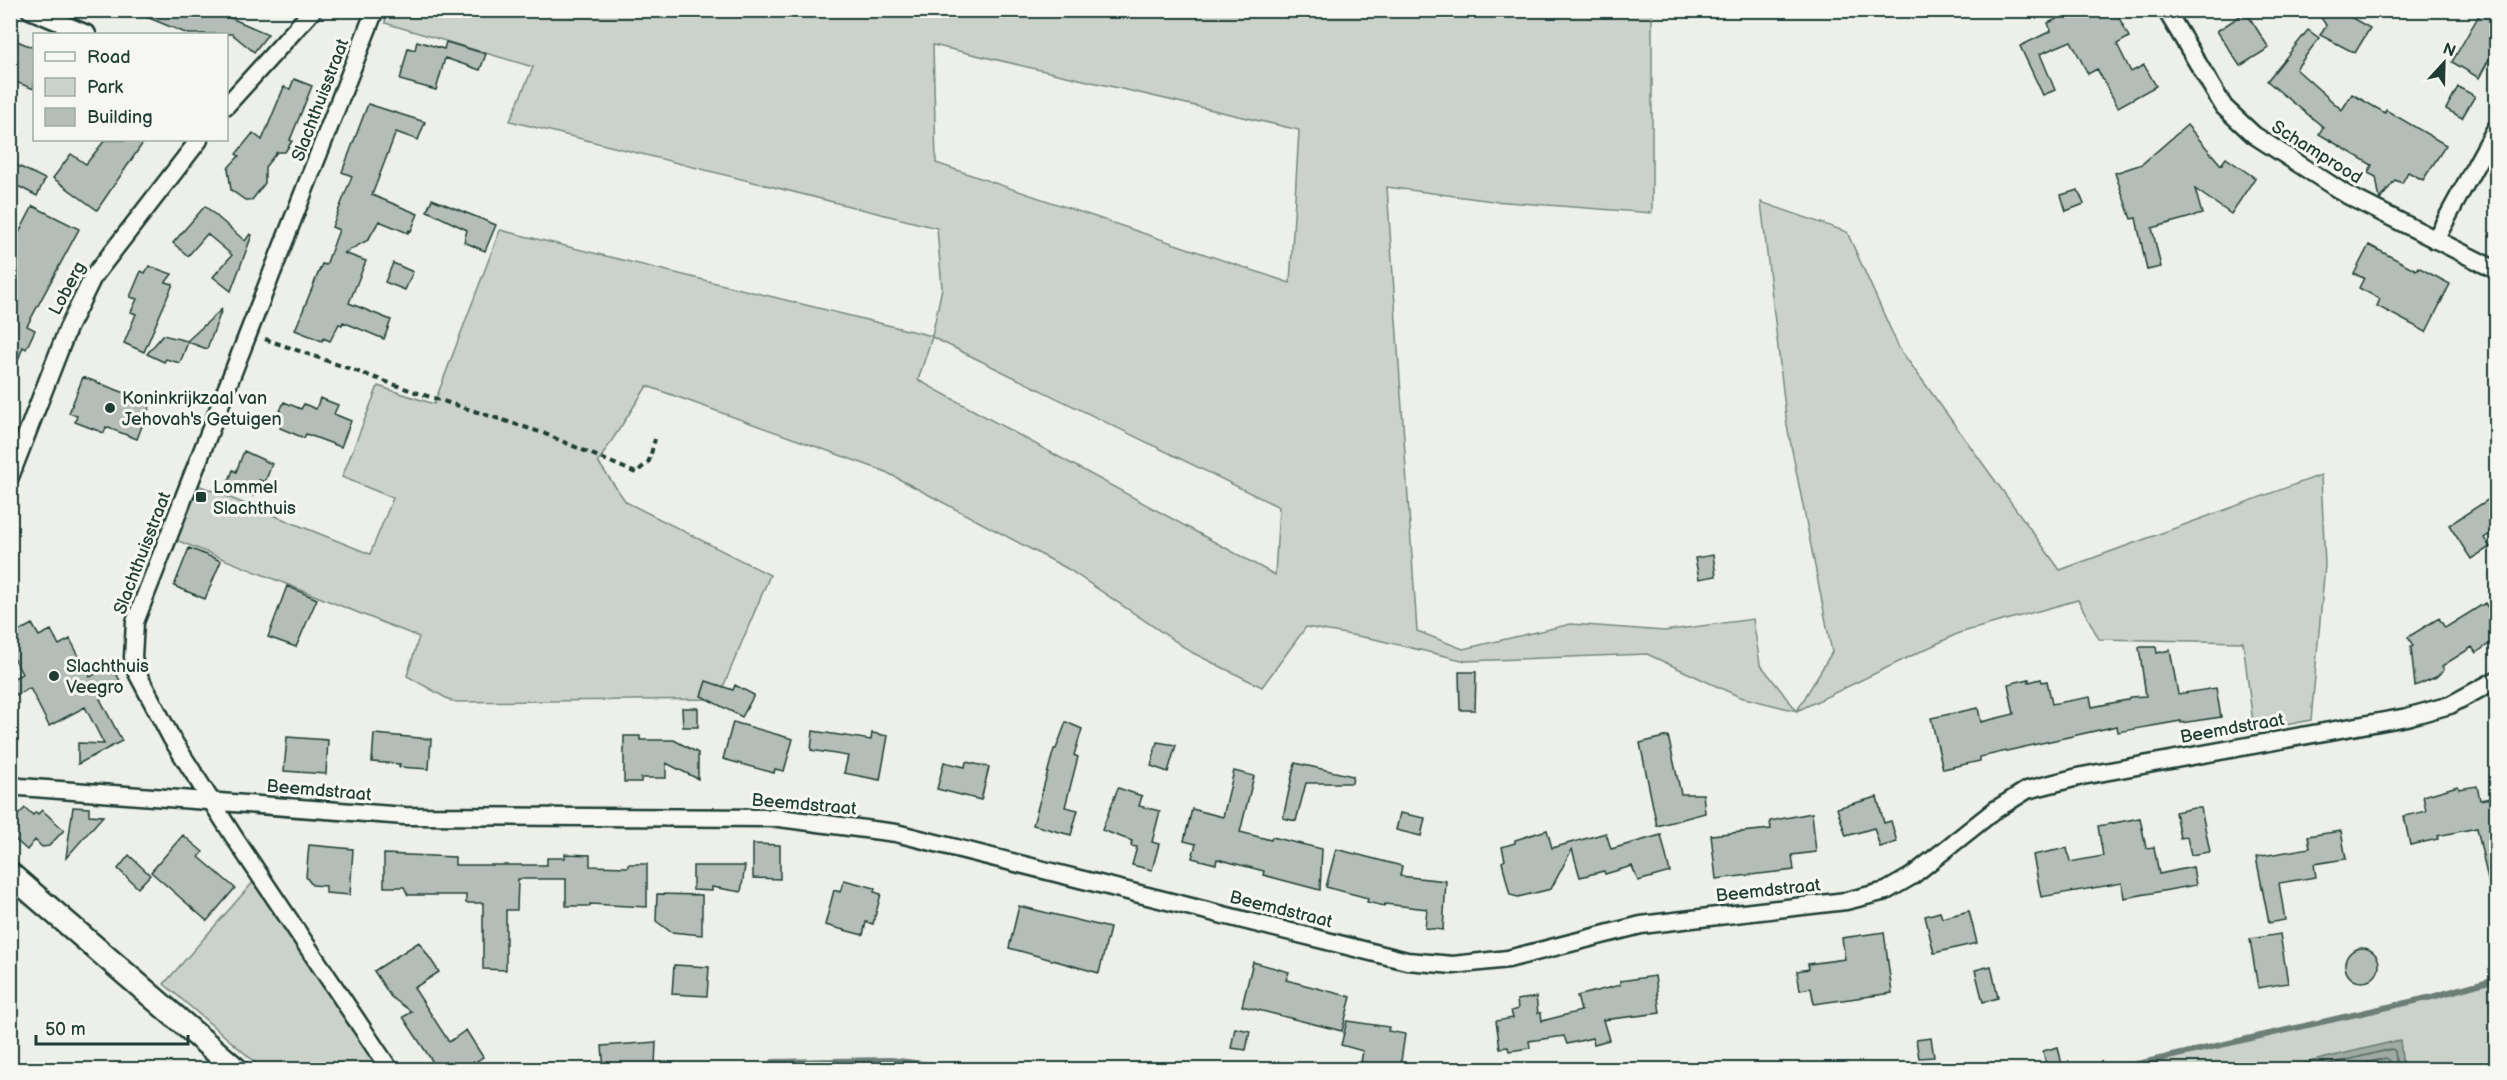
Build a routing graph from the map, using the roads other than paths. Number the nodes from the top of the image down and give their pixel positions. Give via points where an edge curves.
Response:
1 (313, 10) edge
2 (375, 10) edge
3 (2166, 10) edge
4 (32, 11) edge
5 (85, 33) edge
6 (228, 104) edge
7 (2496, 128) edge
8 (198, 141) edge
9 (2435, 240) junction
10 (2496, 270) edge
11 (10, 477) edge
12 (2496, 680) edge
13 (10, 784) edge
14 (212, 802) junction
15 (10, 874) edge
16 (237, 1070) edge
17 (390, 1070) edge

1 - 6 street
2 - 14 street, Slachthuisstraat via 135,622 132,640 136,671
3 - 9 street, Schamprood via 2224,107 2254,135 2347,195
4 - 5 street
7 - 9 street
8 - 11 street, Loberg via 93,277 64,338
9 - 10 street, Schamprood
12 - 14 street, Beemdstraat via 2450,705 2407,717 2082,776 2027,790 1886,891 1846,901 1641,925 1508,959 1453,965 1407,961 896,833 841,825 779,818 405,816
13 - 14 street, Beemdstraat
14 - 17 street, Slachthuisstraat
15 - 16 main road

